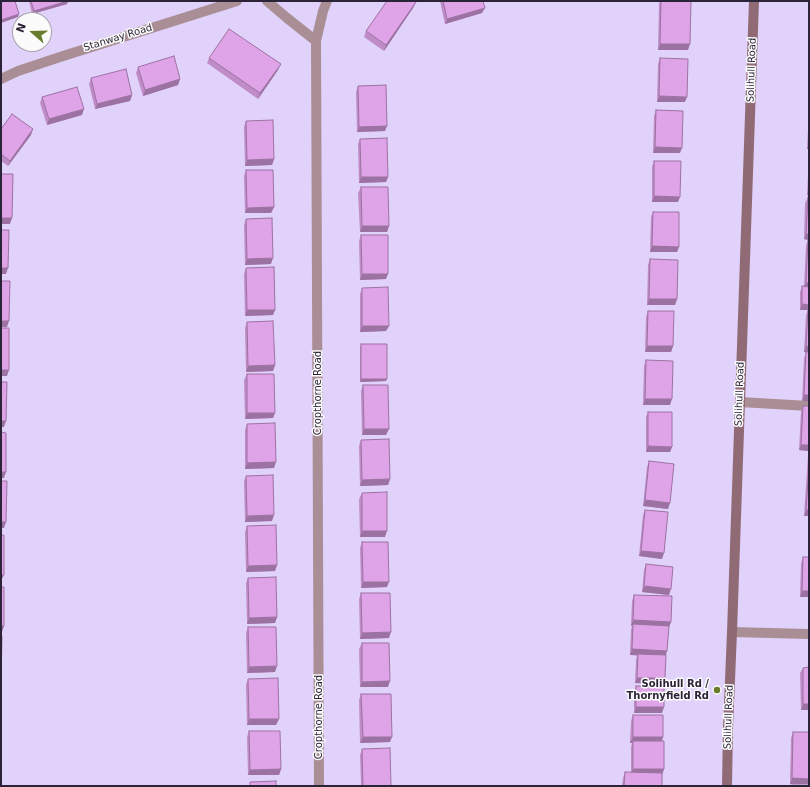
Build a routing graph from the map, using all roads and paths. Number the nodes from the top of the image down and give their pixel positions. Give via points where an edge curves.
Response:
1 (237, 1) edge
2 (267, 1) edge
3 (327, 1) edge
4 (754, 1) edge
5 (316, 41) junction
6 (1, 79) edge
7 (740, 402) junction
8 (809, 406) edge
9 (732, 632) junction
10 (809, 634) edge
11 (319, 786) edge
12 (727, 786) edge

1 - 6 street, Stanway Road via 53,59
2 - 5 street
3 - 5 street, Cropthorne Road
4 - 7 street, Solihull Road
5 - 11 street, Cropthorne Road
7 - 8 street
7 - 9 street, Solihull Road
9 - 10 street
9 - 12 street, Solihull Road

